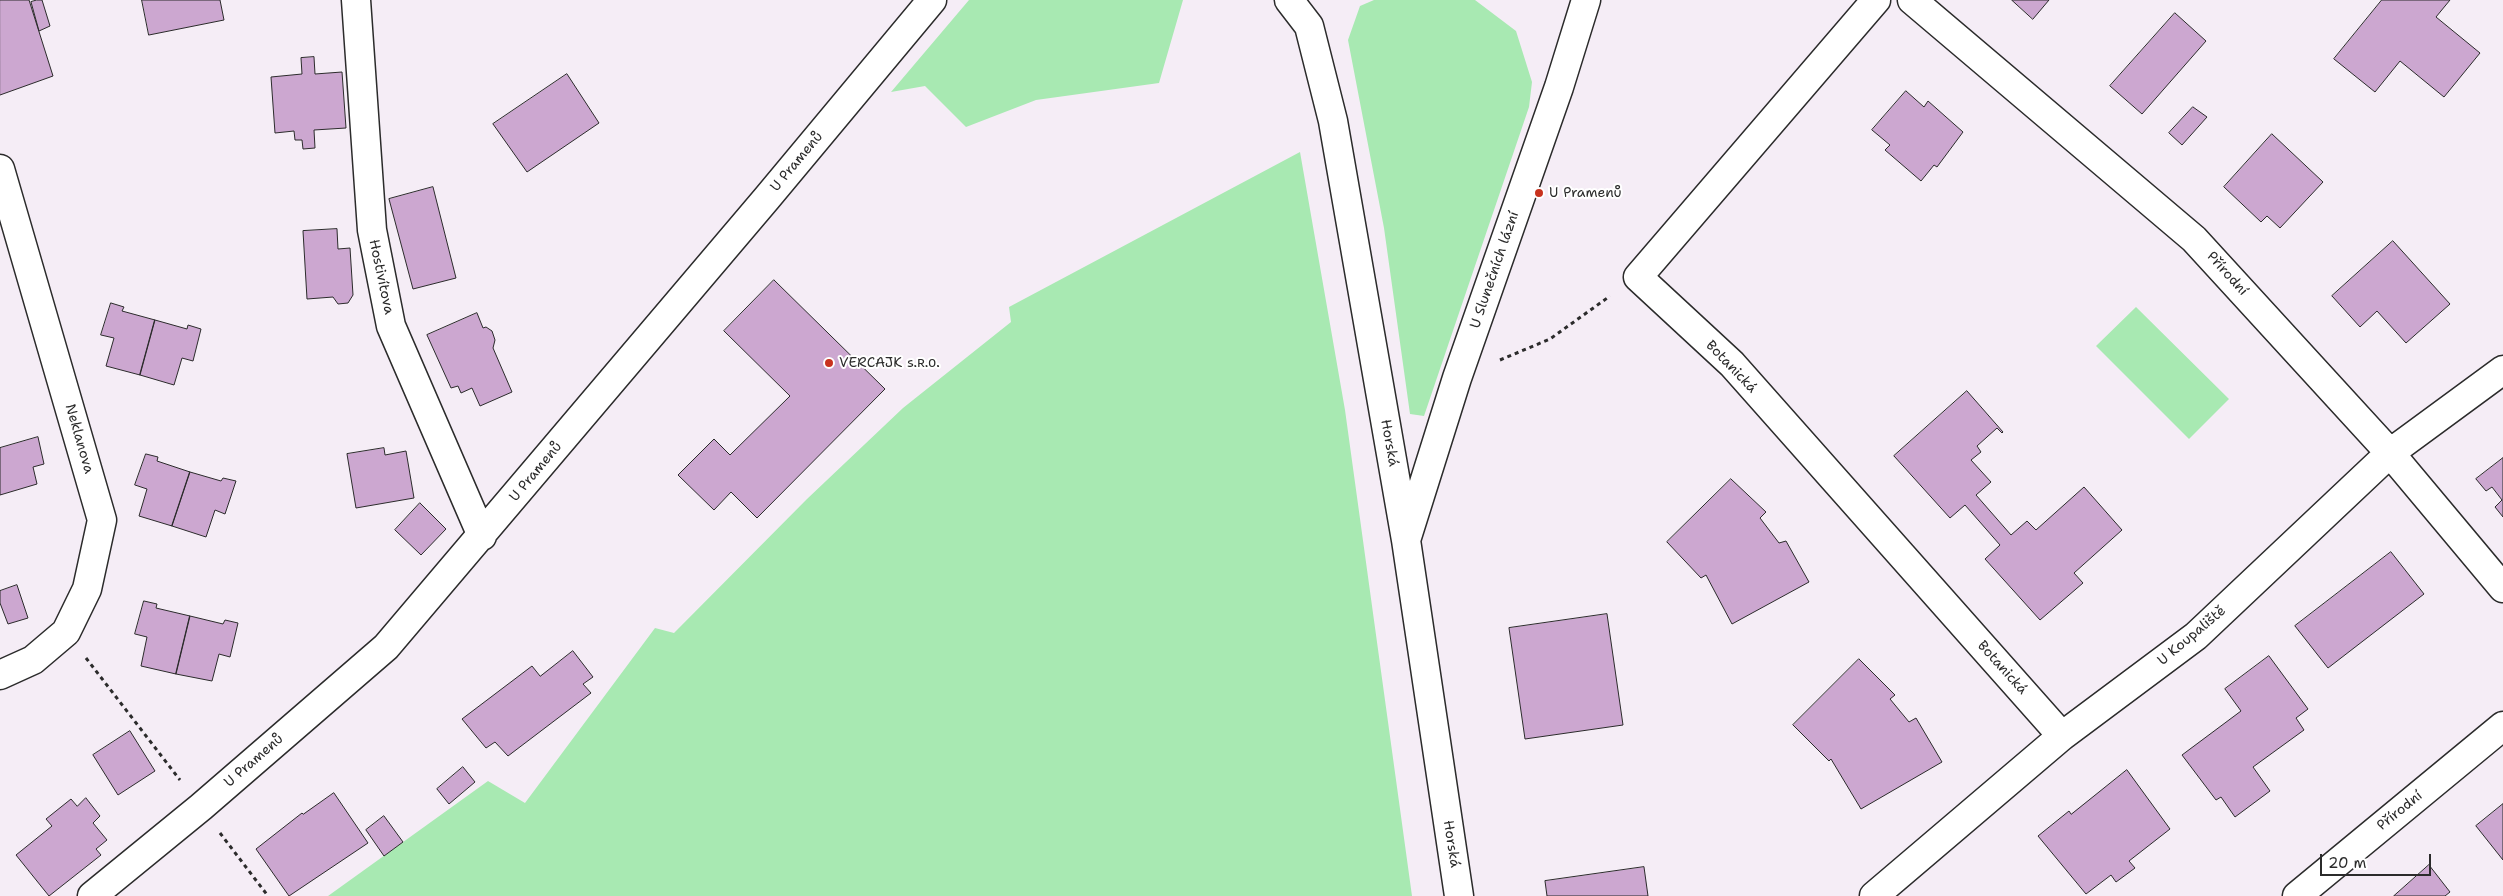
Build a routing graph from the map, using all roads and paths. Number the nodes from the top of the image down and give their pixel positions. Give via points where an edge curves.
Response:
1 (356, 0) edge
2 (932, 0) edge
3 (1289, 0) edge
4 (1876, 0) edge
5 (1912, 0) edge
6 (1580, 1) edge
7 (0, 168) edge
8 (1638, 277) junction
9 (2503, 370) edge
10 (1457, 378) junction
11 (2390, 453) junction
12 (482, 536) junction
13 (1406, 540) junction
14 (2503, 588) edge
15 (66, 632) junction
16 (0, 675) edge
17 (2503, 726) edge
18 (2062, 736) junction
19 (201, 807) junction
20 (92, 896) edge
21 (268, 896) edge
22 (1459, 896) edge
23 (1874, 896) edge
24 (2297, 896) edge

1 - 12 street, Hostivítova via 372,230 391,326
2 - 12 street, U Pramenů
3 - 13 street, Horská via 1309,26 1333,120
4 - 8 street
5 - 11 street, Přírodní via 2194,239
6 - 10 street, U Slunečních lázní via 1559,87
7 - 15 street, Neklanova via 102,520 87,589
8 - 10 path via 1550,339
8 - 18 street, Botanická via 1732,364
9 - 11 street, U Koupaliště
10 - 13 street, U Slunečních lázní
11 - 14 street, Přírodní
11 - 18 street, U Koupaliště via 2196,636
12 - 19 street, U Pramenů via 386,647
13 - 22 street, Horská
15 - 16 street, Neklanova via 32,660
15 - 19 path
17 - 24 street, Přírodní
18 - 23 street, U Koupaliště
19 - 20 street, U Pramenů
19 - 21 path

